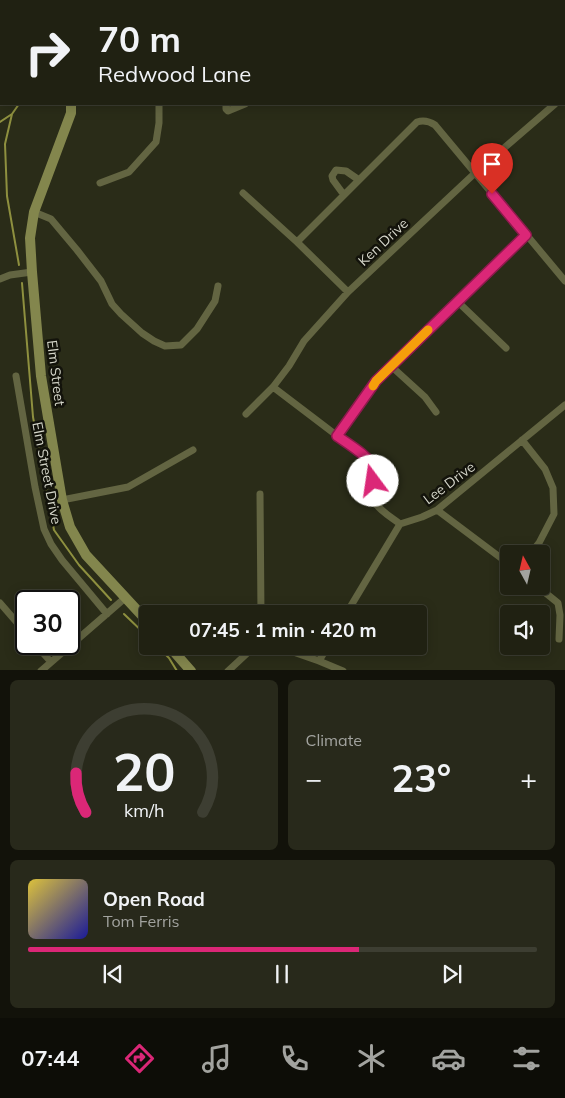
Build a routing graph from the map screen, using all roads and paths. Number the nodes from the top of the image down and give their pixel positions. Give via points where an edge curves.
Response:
1 (71, 105) edge
2 (159, 105) edge
3 (226, 105) edge
4 (243, 105) edge
5 (554, 105) edge
6 (475, 173) junction
7 (359, 180) junction
8 (100, 183) dead end
9 (243, 193) dead end
10 (344, 195) junction
11 (34, 212) junction
12 (526, 235) junction
13 (297, 242) junction
14 (32, 272) junction
15 (0, 279) edge
16 (565, 281) edge
17 (218, 286) dead end
18 (348, 292) junction
19 (458, 302) junction
20 (506, 348) dead end
21 (392, 366) junction
22 (16, 376) dead end
23 (273, 387) junction
24 (565, 405) edge
25 (436, 412) dead end
26 (246, 414) dead end
27 (337, 436) junction
28 (522, 440) junction
29 (193, 450) dead end
30 (260, 494) dead end
31 (62, 500) junction
32 (437, 510) junction
33 (400, 524) junction
34 (537, 545) edge
35 (500, 557) edge
36 (548, 595) edge
37 (125, 598) junction
38 (0, 603) edge
39 (261, 605) edge
40 (351, 605) edge
41 (139, 613) edge
42 (107, 614) junction
43 (15, 620) edge
44 (559, 639) dead end
45 (45, 655) edge
46 (177, 655) edge
47 (245, 655) edge
48 (302, 655) edge
49 (323, 655) edge
50 (319, 661) junction
51 (51, 662) junction
52 (41, 670) edge
53 (191, 670) edge
54 (228, 670) edge
55 (343, 670) edge

1 - 11 main road, Elm Street via 71,113
2 - 8 street via 156,142 129,172
3 - 4 street via 228,111
5 - 6 street, Ken Drive
6 - 7 street via 435,125 422,121 416,122
6 - 12 street
6 - 18 street, Ken Drive
7 - 10 street
7 - 10 street via 346,171 336,170 333,180
9 - 13 street
10 - 13 street
11 - 14 main road, Elm Street via 30,238
11 - 17 street via 51,219 101,281 120,314 142,333 165,346 181,344 197,329 215,301
12 - 16 street
12 - 19 street
13 - 18 street
14 - 15 street
14 - 31 main road, Elm Street via 41,376
18 - 23 street, Ken Drive via 304,341
19 - 20 street
19 - 21 street
21 - 25 street
21 - 27 street via 376,381
22 - 42 street, Elm Street Drive via 44,528 62,560
23 - 26 street, Ken Drive
23 - 27 street
24 - 28 street, Lee Drive
27 - 33 street via 374,466 372,498
28 - 32 street, Lee Drive
28 - 34 street via 544,469 553,488 554,514
29 - 31 street via 128,487
30 - 39 street
31 - 37 main road, Elm Street via 70,526 86,555
32 - 33 street, Lee Drive
32 - 35 street
33 - 40 street
36 - 44 street via 558,603
37 - 41 main road, Elm Street
37 - 42 street
38 - 43 street
42 - 51 street
45 - 51 street
46 - 53 main road
47 - 54 street
48 - 50 street
49 - 50 street
50 - 55 street
51 - 52 street

